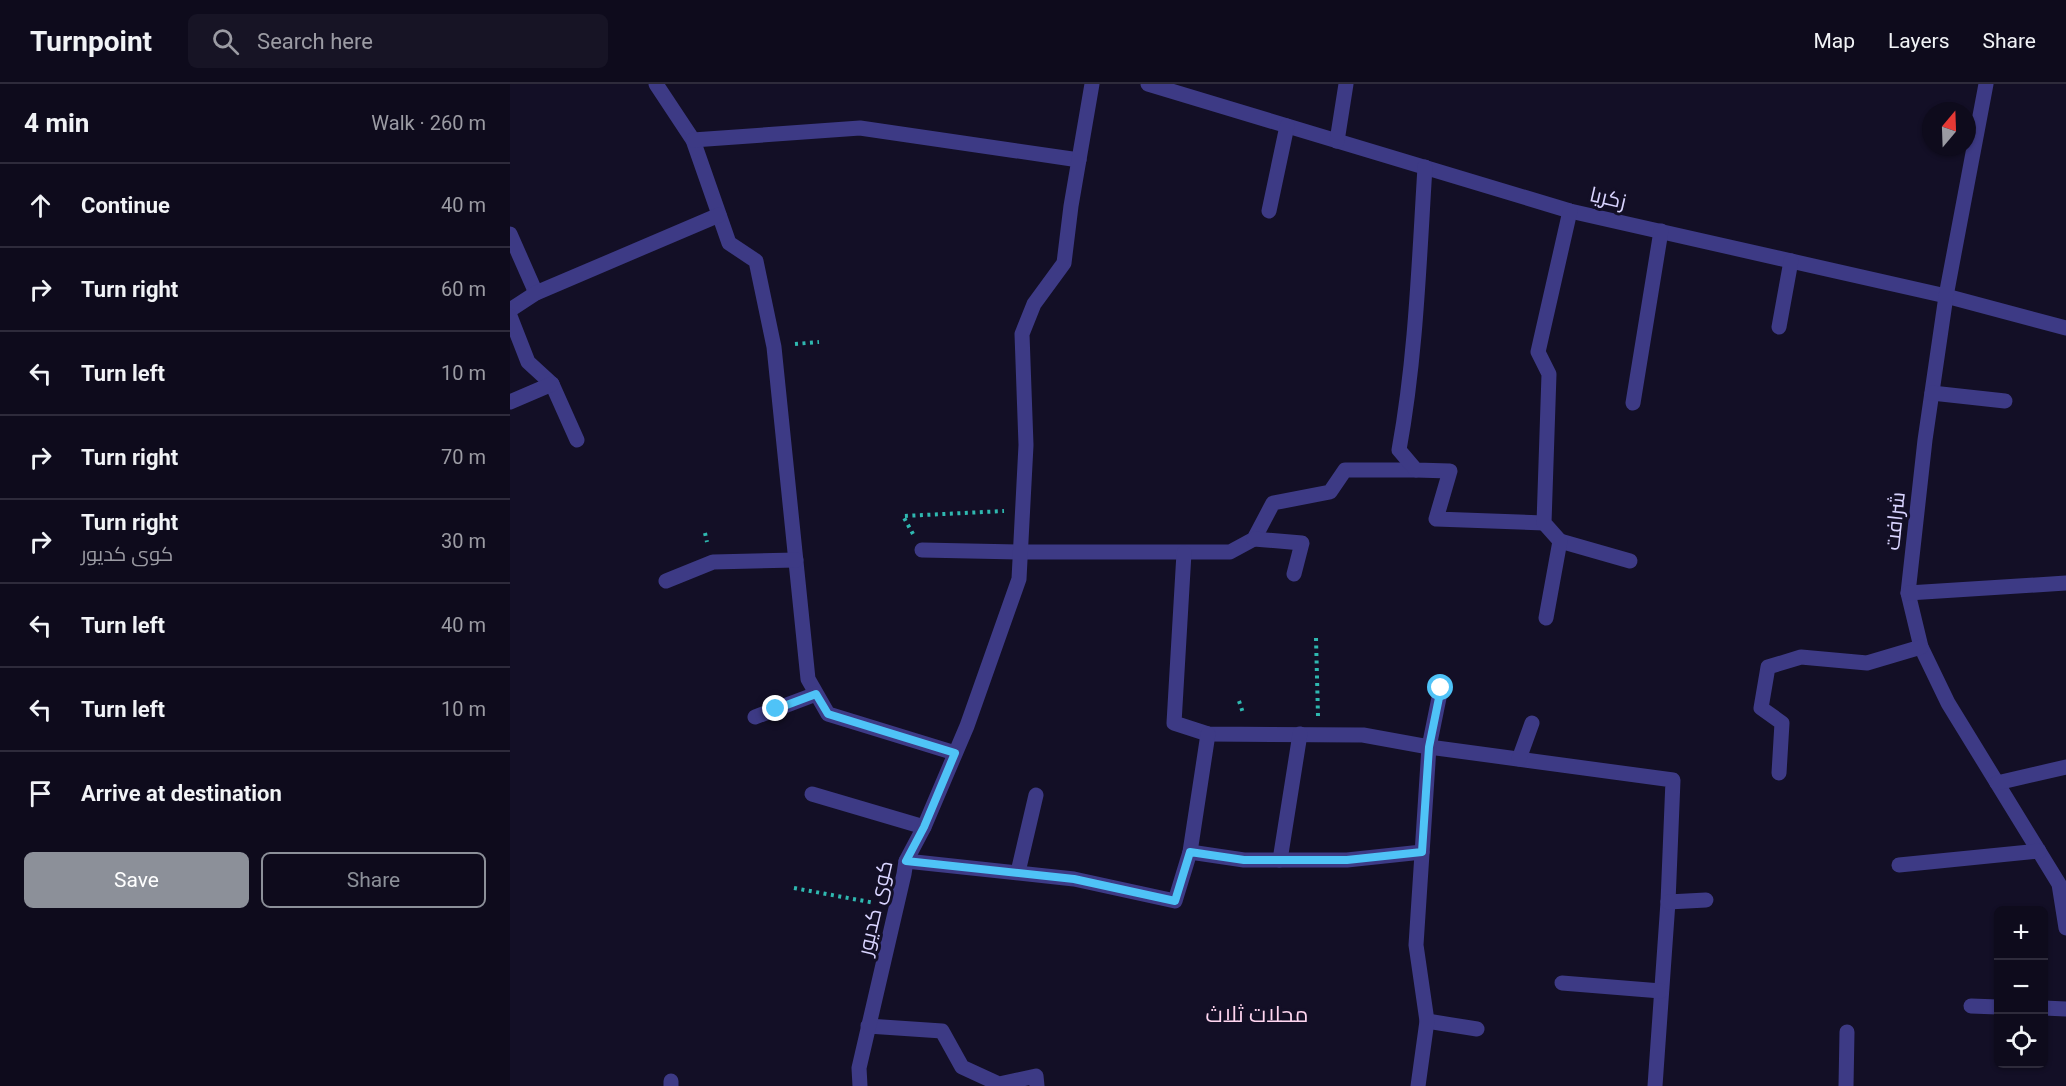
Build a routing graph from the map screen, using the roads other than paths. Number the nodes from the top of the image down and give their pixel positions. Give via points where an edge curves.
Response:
1 (656, 84) edge
2 (1092, 84) edge
3 (1148, 84) edge
4 (1347, 84) edge
5 (1986, 84) edge
6 (1287, 126) junction
7 (693, 140) junction
8 (1337, 141) junction
9 (1078, 160) junction
10 (1425, 167) junction
11 (1269, 211) dead end
12 (1570, 211) junction
13 (719, 215) junction
14 (1661, 231) junction
15 (510, 234) edge
16 (1791, 261) junction
17 (536, 293) junction
18 (1946, 296) junction
19 (510, 310) edge
20 (510, 316) edge
21 (1779, 327) dead end
22 (2066, 328) edge
23 (552, 384) junction
24 (1932, 393) junction
25 (2005, 401) dead end
26 (510, 402) edge
27 (1633, 403) dead end
28 (578, 440) dead end
29 (1416, 470) junction
30 (1544, 523) junction
31 (1254, 539) junction
32 (1560, 541) junction
33 (922, 550) road end
34 (1020, 552) junction
35 (1184, 553) junction
36 (796, 560) junction
37 (1630, 561) dead end
38 (1294, 574) dead end
39 (666, 581) dead end
40 (2066, 583) edge
41 (1908, 593) junction
42 (1546, 618) dead end
43 (1921, 647) junction
44 (1441, 688) dead end
45 (816, 694) junction
46 (755, 717) dead end
47 (1532, 723) dead end
48 (1208, 734) junction
49 (1300, 734) junction
50 (1429, 747) junction
51 (955, 753) junction
52 (1518, 759) junction
53 (2066, 767) edge
54 (1779, 772) dead end
55 (1997, 783) junction
56 (812, 794) dead end
57 (1036, 795) dead end
58 (924, 827) junction
59 (2039, 851) junction
60 (1190, 852) junction
61 (1422, 852) junction
62 (1280, 860) junction
63 (906, 861) junction
64 (1899, 865) dead end
65 (1018, 872) junction
66 (1706, 900) dead end
67 (1668, 902) junction
68 (2066, 928) edge
69 (1562, 983) dead end
70 (1661, 992) junction
71 (1971, 1006) dead end
72 (1994, 1007) edge
73 (2048, 1008) edge
74 (2066, 1009) edge
75 (1427, 1021) junction
76 (868, 1026) junction
77 (1477, 1029) dead end
78 (1847, 1032) dead end
79 (860, 1086) edge
80 (1036, 1086) edge
81 (1418, 1086) edge
82 (1655, 1086) edge
83 (1846, 1086) edge

1 - 7 street
2 - 9 street, کوی کدیور
3 - 6 street, زکریا
4 - 8 street
5 - 18 street, شرافت
6 - 8 street, زکریا
6 - 11 street
7 - 9 street via 860,128
7 - 13 street
8 - 10 street, زکریا
9 - 34 street, کوی کدیور via 1064,263 1034,304 1022,334 1026,445
10 - 12 street, زکریا
10 - 29 street via 1417,302 1399,450
12 - 14 street, زکریا
12 - 30 street via 1538,351 1549,374
13 - 17 street
13 - 36 street via 729,243 756,261 774,347
14 - 16 street, زکریا
14 - 27 street
15 - 17 street
16 - 18 street, زکریا
16 - 21 street
17 - 19 street
18 - 22 street, زکریا
18 - 24 street, شرافت
20 - 23 street via 528,362
23 - 26 street
23 - 28 street
24 - 25 street
24 - 41 street, شرافت
29 - 30 street via 1450,471 1436,519
29 - 31 street via 1345,470 1330,492 1273,503
30 - 32 street
31 - 35 street via 1230,552
31 - 38 street via 1302,543
32 - 37 street
32 - 42 street
33 - 34 street
34 - 35 street
34 - 51 street, کوی کدیور via 1019,579
35 - 48 street via 1174,723
36 - 39 street via 713,562
36 - 45 street via 808,679
40 - 41 street
41 - 43 street, شرافت
43 - 54 street via 1867,663 1801,657 1768,667 1761,708 1782,723
43 - 55 street, شرافت via 1947,704
44 - 50 street
45 - 46 street
45 - 51 street via 828,714
47 - 52 street
48 - 49 street
48 - 60 street
49 - 50 street via 1364,735
49 - 62 street
50 - 52 street
50 - 61 street
51 - 58 street, کوی کدیور
52 - 67 street via 1673,780
53 - 55 street
55 - 59 street, شرافت
56 - 58 street
57 - 65 street
58 - 63 street, کوی کدیور
59 - 64 street
59 - 68 street, شرافت via 2059,884
60 - 62 street via 1244,860
60 - 65 street via 1175,901 1074,879
61 - 62 street via 1347,860
61 - 75 street via 1416,945
63 - 65 street
63 - 76 street, کوی کدیور
66 - 67 street
67 - 70 street
69 - 70 street
70 - 82 street
71 - 72 street
73 - 74 street
75 - 77 street
75 - 81 street
76 - 79 street, کوی کدیور via 859,1068
76 - 80 street via 942,1031 962,1067 999,1084 1036,1076
78 - 83 street

